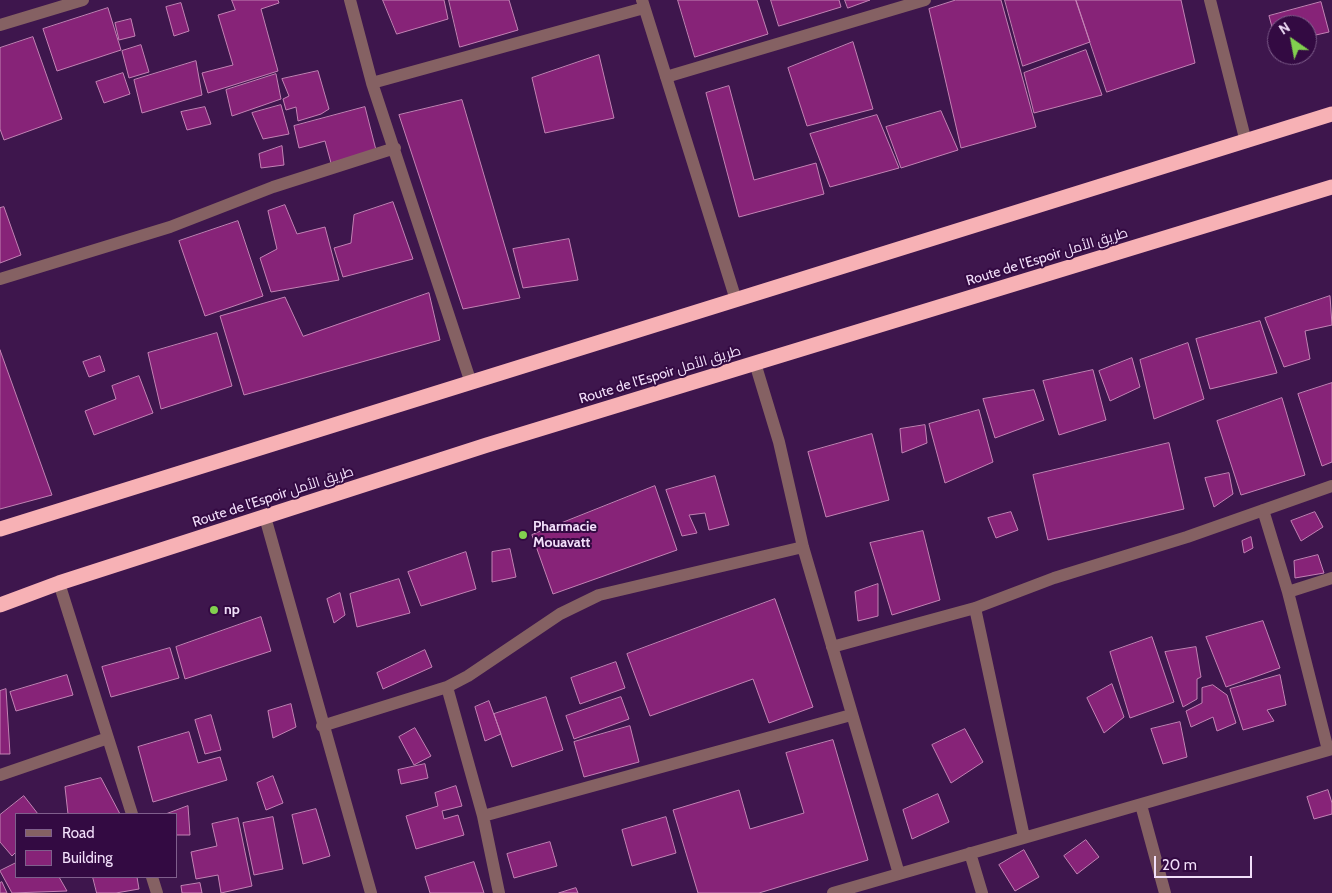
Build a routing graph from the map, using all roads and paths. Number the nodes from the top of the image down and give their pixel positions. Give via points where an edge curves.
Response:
1 (83, 0) edge
2 (350, 0) edge
3 (925, 0) edge
4 (1210, 0) edge
5 (643, 4) edge
6 (0, 26) edge
7 (666, 77) junction
8 (372, 84) junction
9 (1332, 114) edge
10 (1246, 142) junction
11 (395, 148) junction
12 (1332, 187) edge
13 (0, 279) edge
14 (736, 300) junction
15 (755, 363) junction
16 (472, 382) junction
17 (1332, 486) edge
18 (1262, 510) junction
19 (265, 516) junction
20 (0, 529) edge
21 (803, 547) junction
22 (1332, 578) edge
23 (59, 582) junction
24 (1288, 592) junction
25 (0, 605) edge
26 (975, 608) junction
27 (832, 646) junction
28 (447, 687) junction
29 (851, 715) junction
30 (322, 726) junction
31 (108, 738) junction
32 (1330, 750) edge
33 (0, 775) edge
34 (1141, 805) junction
35 (132, 813) edge
36 (483, 816) junction
37 (1024, 837) junction
38 (970, 853) junction
39 (899, 874) junction
40 (152, 878) edge
41 (157, 893) edge
42 (371, 893) edge
43 (499, 893) edge
44 (833, 893) edge
45 (982, 893) edge
46 (1165, 893) edge

1 - 6 street
2 - 8 street
3 - 7 street
4 - 10 street
5 - 7 street
5 - 8 street
7 - 14 street
8 - 11 street
9 - 10 highway
10 - 14 highway
11 - 13 street via 273,186 170,227
11 - 16 street
12 - 15 highway, Route de l’Espoir طريق الأمل
14 - 16 highway
15 - 19 highway, Route de l’Espoir طريق الأمل
15 - 21 street via 779,442
16 - 20 highway
17 - 18 street
18 - 24 street
18 - 26 street via 1054,578
19 - 23 highway, Route de l’Espoir طريق الأمل
19 - 30 street
21 - 27 street
21 - 28 street via 599,595 560,614
22 - 24 street
23 - 25 highway, Route de l’Espoir طريق الأمل
23 - 31 street
24 - 32 street
26 - 27 street
26 - 37 street
27 - 29 street
28 - 30 street
28 - 36 street
29 - 36 street
29 - 39 street
30 - 42 street
31 - 33 street
31 - 35 street
32 - 34 street
34 - 37 street
34 - 46 street
36 - 43 street
37 - 38 street
38 - 39 street
38 - 45 street
39 - 44 street
40 - 41 street

